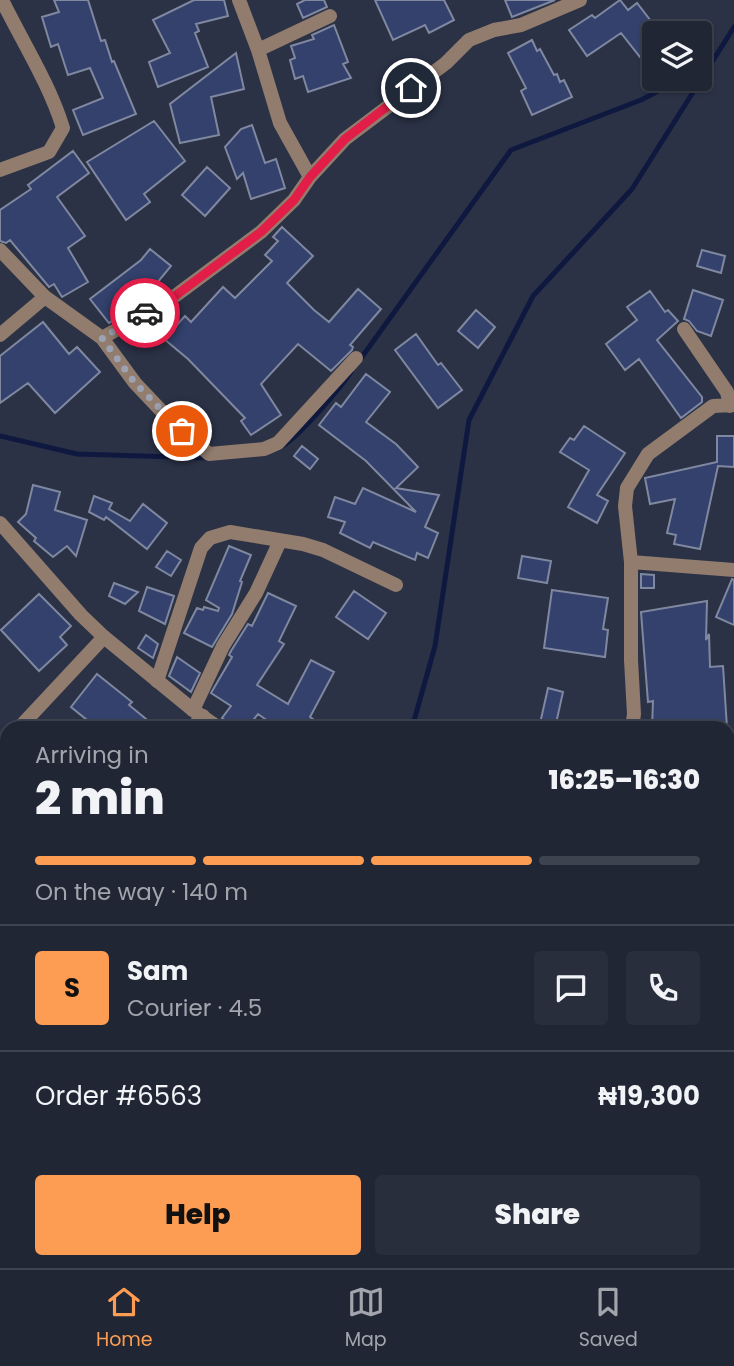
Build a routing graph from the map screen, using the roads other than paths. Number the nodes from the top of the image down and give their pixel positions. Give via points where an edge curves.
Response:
1 (2, 0) edge
2 (239, 0) edge
3 (580, 0) edge
4 (330, 16) dead end
5 (258, 50) junction
6 (0, 170) edge
7 (310, 177) junction
8 (0, 250) edge
9 (45, 297) junction
10 (684, 329) dead end
11 (0, 335) edge
12 (102, 338) junction
13 (356, 358) dead end
14 (732, 405) edge
15 (0, 523) edge
16 (280, 541) junction
17 (631, 562) junction
18 (734, 570) edge
19 (396, 585) dead end
20 (104, 637) junction
21 (157, 681) junction
22 (198, 713) junction
23 (26, 721) edge
24 (195, 721) edge
25 (209, 721) edge
26 (633, 721) edge

1 - 6 street via 54,97 63,128 49,152
2 - 5 street
3 - 7 street via 521,25 469,40 446,63 345,139
4 - 5 street
5 - 7 street via 280,123
7 - 12 street via 261,232 175,296
8 - 9 street
9 - 11 street
9 - 12 street
10 - 14 street
12 - 13 street via 135,383 209,454 264,449 278,443
14 - 17 street via 713,406 648,454 628,488 625,506
15 - 20 street
16 - 19 street via 323,550
16 - 21 street via 230,532 210,538 201,548
16 - 22 street via 256,593 223,646
17 - 18 street
17 - 26 street
20 - 21 street
20 - 23 street
21 - 22 street
22 - 24 street
22 - 25 street

